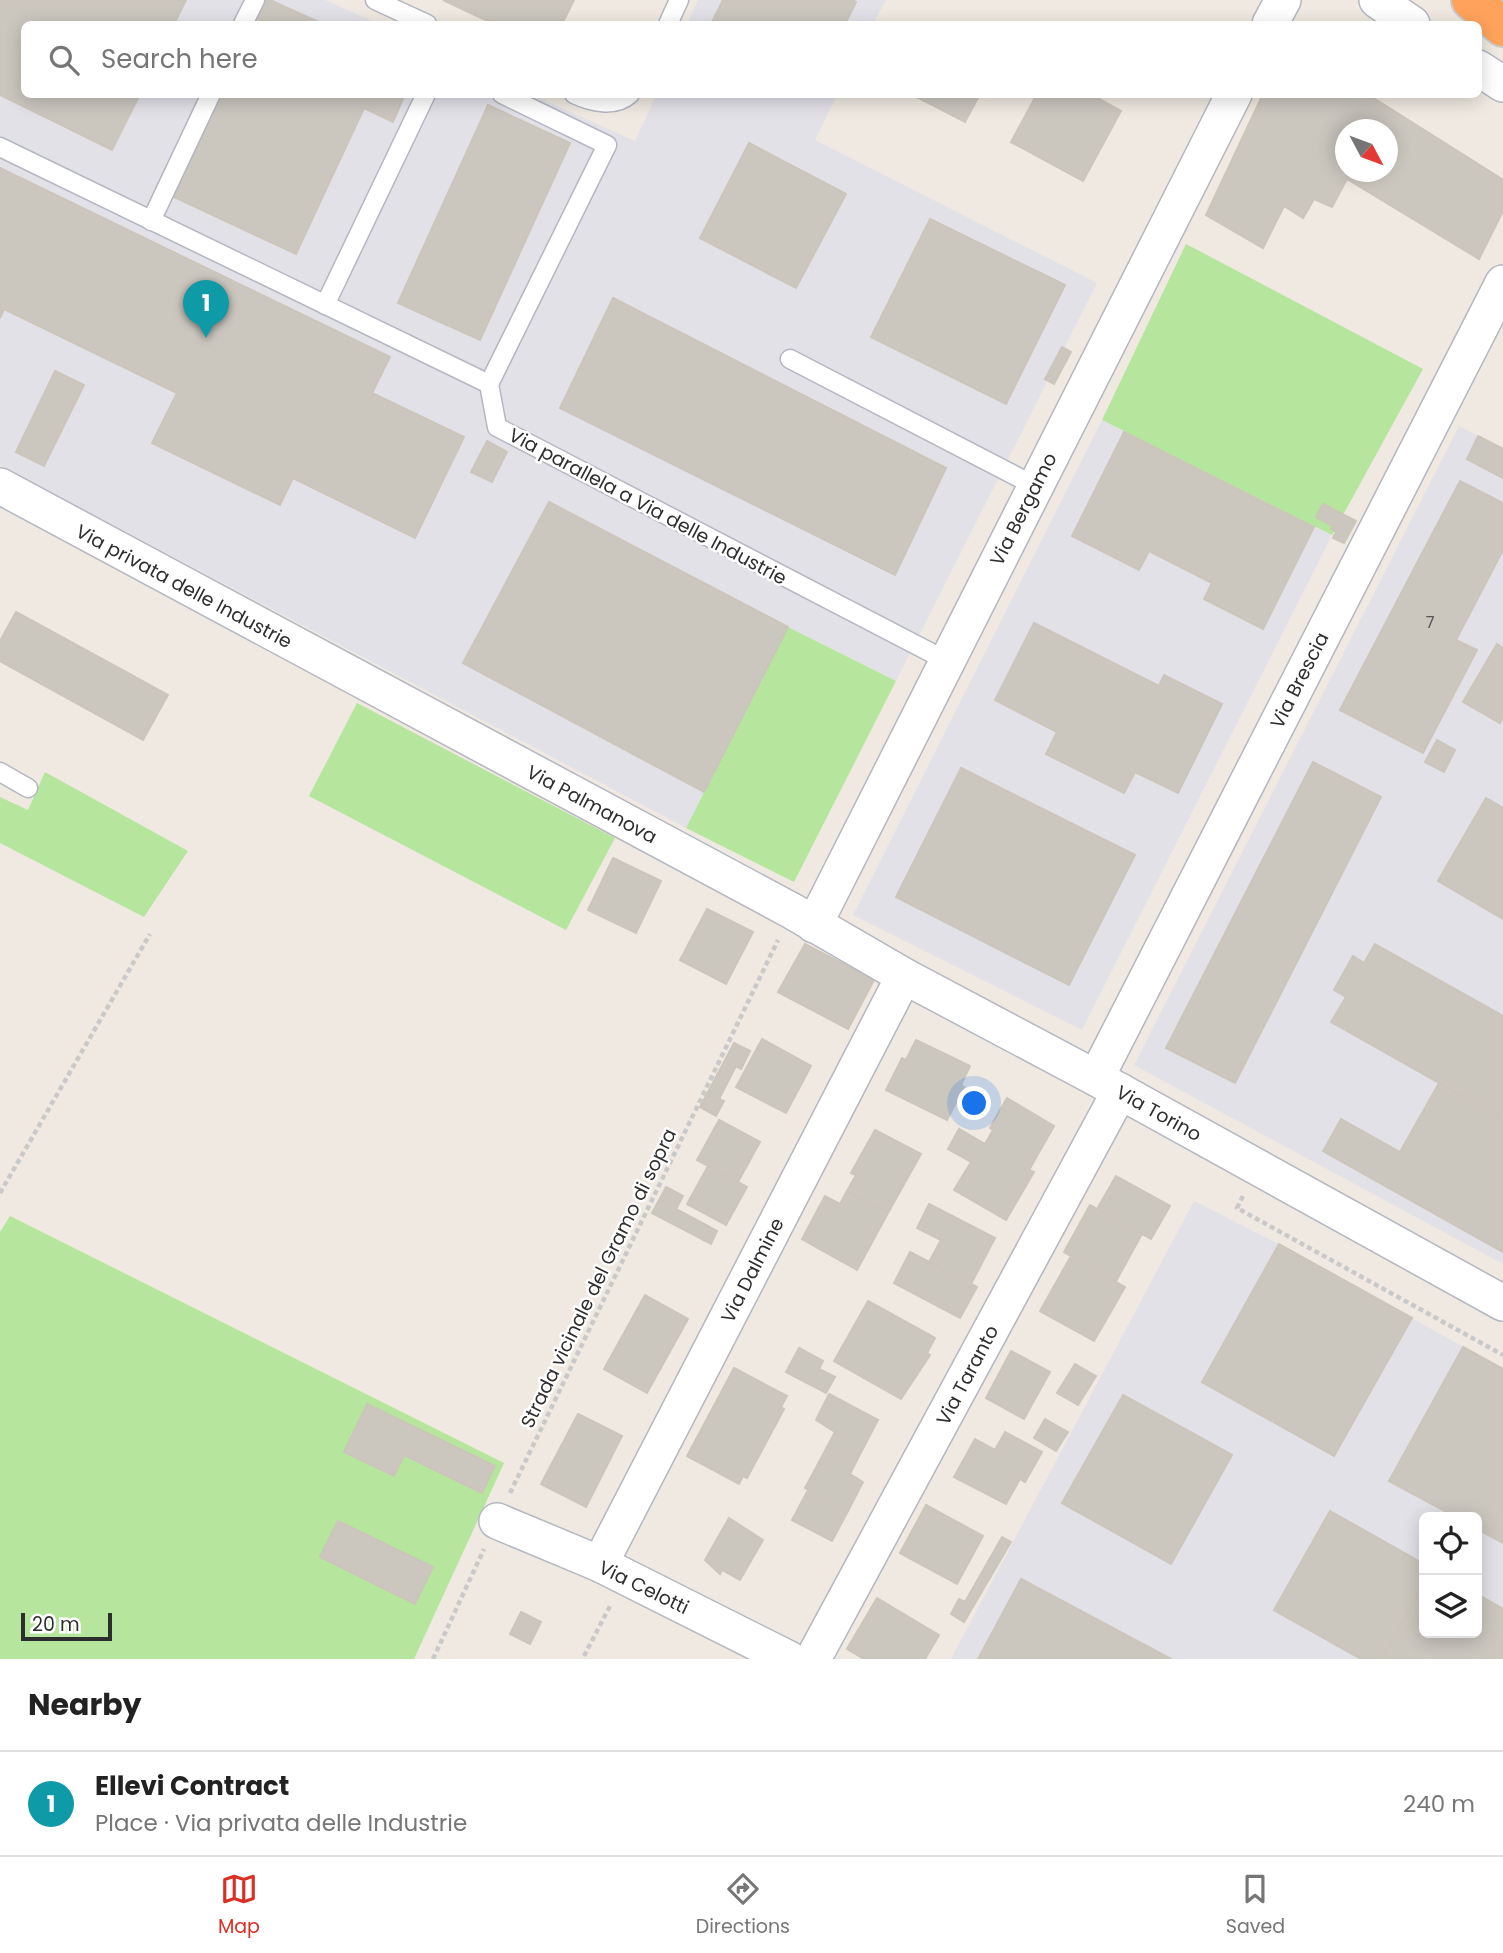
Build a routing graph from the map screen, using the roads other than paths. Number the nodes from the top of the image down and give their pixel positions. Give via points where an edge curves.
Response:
1 (255, 0) edge
2 (376, 0) edge
3 (679, 0) edge
4 (1283, 0) edge
5 (1377, 0) edge
6 (1471, 0) edge
7 (244, 21) edge
8 (421, 21) edge
9 (669, 21) edge
10 (1272, 21) edge
11 (1408, 21) edge
12 (1503, 27) edge
13 (1482, 70) edge
14 (1503, 84) edge
15 (209, 98) edge
16 (424, 98) edge
17 (510, 98) edge
18 (587, 98) edge
19 (626, 98) edge
20 (1232, 98) edge
21 (0, 147) edge
22 (151, 221) junction
23 (1503, 283) edge
24 (325, 305) junction
25 (790, 359) dead end
26 (489, 384) junction
27 (0, 486) edge
28 (1035, 486) junction
29 (947, 661) junction
30 (368, 685) joint
31 (0, 772) edge
32 (28, 788) dead end
33 (803, 918) junction
34 (904, 976) junction
35 (1108, 1084) junction
36 (1503, 1303) edge
37 (497, 1521) road end
38 (612, 1571) junction
39 (789, 1659) edge
40 (813, 1659) edge

1 - 7 lane
2 - 8 lane
3 - 9 lane
4 - 10 street
5 - 11 street
6 - 12 highway
13 - 14 street
15 - 22 lane
16 - 24 lane
17 - 26 lane via 607,145
18 - 19 lane via 603,103
20 - 28 street, Via Bergamo
21 - 22 lane
22 - 24 lane
23 - 35 street, Via Brescia
24 - 26 lane
25 - 28 lane
26 - 29 lane, Via parallela a Via delle Industrie via 497,427
27 - 30 street, Via privata delle Industrie
28 - 29 street, Via Bergamo
29 - 33 street, Via Bergamo
30 - 33 street, Via Palmanova
31 - 32 lane
33 - 34 street, Via Torino
34 - 35 street, Via Torino
34 - 38 street, Via Dalmine
35 - 36 street, Via Torino
35 - 40 street, Via Taranto
37 - 38 street, Via Celotti
38 - 39 street, Via Celotti

